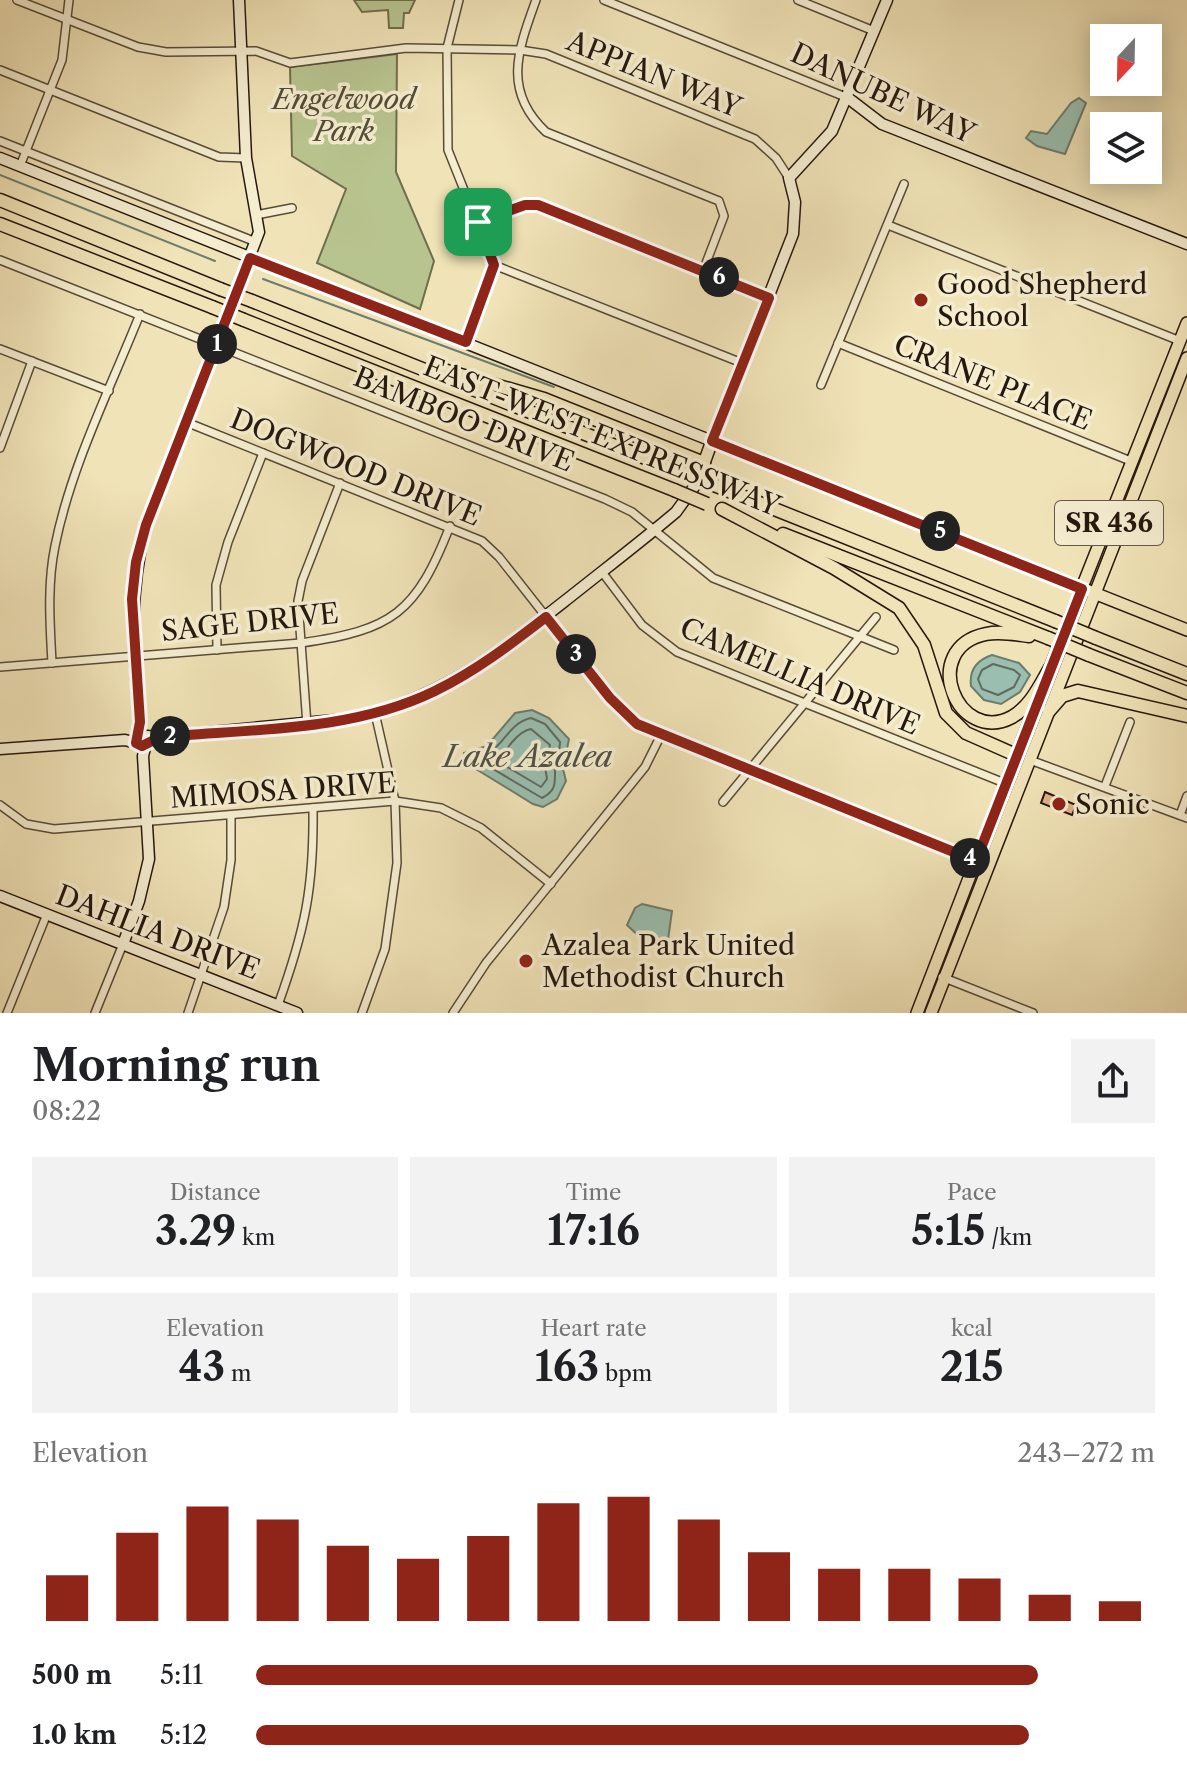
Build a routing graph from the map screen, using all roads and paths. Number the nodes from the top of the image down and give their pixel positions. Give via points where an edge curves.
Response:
1 (17, 0) edge
2 (69, 0) edge
3 (239, 0) edge
4 (459, 0) edge
5 (536, 0) edge
6 (604, 0) edge
7 (798, 0) edge
8 (887, 0) edge
9 (68, 20) junction
10 (874, 31) junction
11 (447, 48) junction
12 (520, 50) junction
13 (241, 51) junction
14 (0, 70) edge
15 (51, 90) junction
16 (848, 98) junction
17 (0, 141) edge
18 (26, 151) junction
19 (0, 158) edge
20 (246, 158) junction
21 (20, 166) junction
22 (789, 178) junction
23 (904, 184) dead end
24 (0, 200) edge
25 (292, 208) dead end
26 (256, 215) junction
27 (478, 222) junction
28 (0, 224) edge
29 (888, 225) junction
30 (256, 242) junction
31 (1187, 244) edge
32 (250, 258) junction
33 (0, 260) edge
34 (494, 265) junction
35 (703, 271) junction
36 (769, 298) junction
37 (140, 314) junction
38 (1187, 323) edge
39 (1180, 341) junction
40 (466, 342) junction
41 (838, 343) junction
42 (216, 345) junction
43 (0, 349) edge
44 (1187, 358) edge
45 (32, 361) junction
46 (742, 363) junction
47 (409, 364) junction
48 (821, 385) dead end
49 (109, 391) junction
50 (186, 422) junction
51 (712, 441) junction
52 (0, 448) edge
53 (263, 453) junction
54 (1133, 462) junction
55 (704, 463) junction
56 (340, 483) junction
57 (722, 509) junction
58 (450, 526) junction
59 (655, 530) junction
60 (602, 572) junction
61 (1082, 589) junction
62 (1096, 594) junction
63 (546, 617) junction
64 (876, 617) dead end
65 (1187, 630) edge
66 (860, 636) junction
67 (1048, 638) junction
68 (301, 643) junction
69 (217, 650) junction
70 (894, 650) dead end
71 (134, 656) junction
72 (52, 663) junction
73 (0, 667) edge
74 (1050, 668) junction
75 (1187, 674) edge
76 (1187, 693) edge
77 (805, 704) junction
78 (1049, 711) junction
79 (375, 713) junction
80 (1187, 716) edge
81 (1130, 722) dead end
82 (307, 725) junction
83 (661, 735) junction
84 (140, 741) junction
85 (0, 749) edge
86 (1024, 758) junction
87 (749, 771) junction
88 (1007, 784) junction
89 (1105, 786) junction
90 (1187, 796) edge
91 (395, 801) junction
92 (723, 802) dead end
93 (0, 805) edge
94 (313, 808) junction
95 (231, 815) junction
96 (1183, 817) edge
97 (147, 821) junction
98 (976, 861) junction
99 (551, 884) junction
100 (0, 896) edge
101 (47, 914) junction
102 (123, 944) junction
103 (933, 974) junction
104 (201, 975) junction
105 (945, 978) junction
106 (278, 1005) junction
107 (1020, 1011) edge
108 (7, 1013) edge
109 (95, 1013) edge
110 (188, 1013) edge
111 (297, 1013) edge
112 (362, 1013) edge
113 (453, 1013) edge
114 (917, 1013) edge
115 (931, 1013) edge
116 (1033, 1013) edge

1 - 9 street, APPIAN WAY
2 - 9 street
3 - 13 street
4 - 11 street
5 - 12 street
6 - 16 street, DANUBE WAY
7 - 10 street
8 - 10 street
9 - 13 street, APPIAN WAY via 138,47
9 - 15 street
10 - 16 street
11 - 12 street, APPIAN WAY
11 - 13 street, APPIAN WAY via 290,63
11 - 27 street via 448,150
12 - 22 street, APPIAN WAY via 546,54 741,132 776,158
12 - 35 street via 516,83 528,116 546,132 719,201 724,216
13 - 20 street
14 - 15 street
15 - 18 street
15 - 20 street via 219,157
16 - 22 street via 823,143
16 - 31 street, DANUBE WAY via 882,124
17 - 18 street
18 - 21 street
18 - 30 street
19 - 21 street
20 - 26 street
21 - 32 street
22 - 36 street via 795,202 793,234
23 - 29 street
24 - 47 highway, EAST-WEST EXPRESSWAY, bridge
25 - 26 street
26 - 30 street
27 - 34 street
27 - 35 street via 514,207 538,205
28 - 57 highway, EAST-WEST EXPRESSWAY, bridge
29 - 39 street
29 - 41 street
30 - 32 street
32 - 40 street
32 - 42 street
33 - 37 street, BAMBOO DRIVE
34 - 40 street
34 - 46 street
35 - 36 street
36 - 46 street
37 - 42 street, BAMBOO DRIVE
37 - 49 street
38 - 39 main road, SR 436
39 - 54 main road, SR 436
40 - 51 street
41 - 48 street
41 - 54 street, CRANE PLACE
42 - 50 street
42 - 59 street, BAMBOO DRIVE via 605,499
43 - 45 street
44 - 62 main road, SR 436
45 - 49 street
45 - 52 street
46 - 51 street
47 - 55 highway via 544,399
47 - 75 highway, EAST-WEST EXPRESSWAY, bridge
49 - 72 street via 55,546 49,598
50 - 53 street, DOGWOOD DRIVE
50 - 71 street via 136,562
51 - 55 main road
51 - 61 main road
53 - 56 street, DOGWOOD DRIVE
53 - 69 street via 216,585
54 - 61 main road, SR 436
55 - 59 street via 687,500
56 - 58 street, DOGWOOD DRIVE
56 - 68 street via 302,581
57 - 67 highway, EAST-WEST EXPRESSWAY
57 - 86 highway via 899,608 924,645 946,713 966,733
58 - 63 street, DOGWOOD DRIVE via 482,541 499,557
58 - 68 street, SAGE DRIVE via 433,569 397,615 372,628
59 - 60 street
59 - 66 street, BAMBOO DRIVE via 713,578
60 - 63 street
60 - 77 street, CAMELLIA DRIVE via 642,625 669,647
61 - 62 main road
61 - 74 main road, SR 436
62 - 65 main road
62 - 78 main road, SR 436
63 - 79 street via 434,692
63 - 83 street, DOGWOOD DRIVE via 610,698 637,724
64 - 66 street
66 - 70 street, BAMBOO DRIVE
66 - 77 street
67 - 74 highway via 1000,633 973,638 955,655 949,682 969,714 1003,720 1025,707
67 - 76 highway, EAST-WEST EXPRESSWAY, bridge
68 - 69 street, SAGE DRIVE
68 - 82 street
69 - 71 street, SAGE DRIVE
71 - 72 street, SAGE DRIVE
71 - 84 street
72 - 73 street, SAGE DRIVE
74 - 86 main road, SR 436
77 - 87 street
77 - 88 street, CAMELLIA DRIVE
78 - 80 highway via 1062,696 1078,691
78 - 86 main road, SR 436
79 - 82 street
79 - 91 street
81 - 89 street
82 - 84 street
83 - 87 street, DOGWOOD DRIVE
83 - 99 street via 645,767
84 - 85 street
84 - 97 street
86 - 88 main road, SR 436
86 - 89 street
86 - 105 main road, SR 436
87 - 92 street
87 - 98 street, DOGWOOD DRIVE
88 - 98 main road, SR 436
89 - 96 street
90 - 96 street
91 - 94 street, MIMOSA DRIVE
91 - 99 street, MIMOSA DRIVE via 441,808 481,828
91 - 112 street via 397,863 385,949
93 - 97 street, MIMOSA DRIVE via 39,828
94 - 95 street, MIMOSA DRIVE
94 - 106 street via 308,913
95 - 97 street, MIMOSA DRIVE
95 - 104 street via 224,907
97 - 102 street via 149,859
98 - 103 main road, SR 436
99 - 113 street
100 - 101 street, DAHLIA DRIVE
101 - 102 street, DAHLIA DRIVE
101 - 108 street
102 - 104 street, DAHLIA DRIVE
102 - 109 street
103 - 105 street
103 - 114 main road, SR 436
104 - 106 street, DAHLIA DRIVE
104 - 110 street
105 - 107 street
105 - 115 main road, SR 436
106 - 111 street, DAHLIA DRIVE
107 - 116 street

